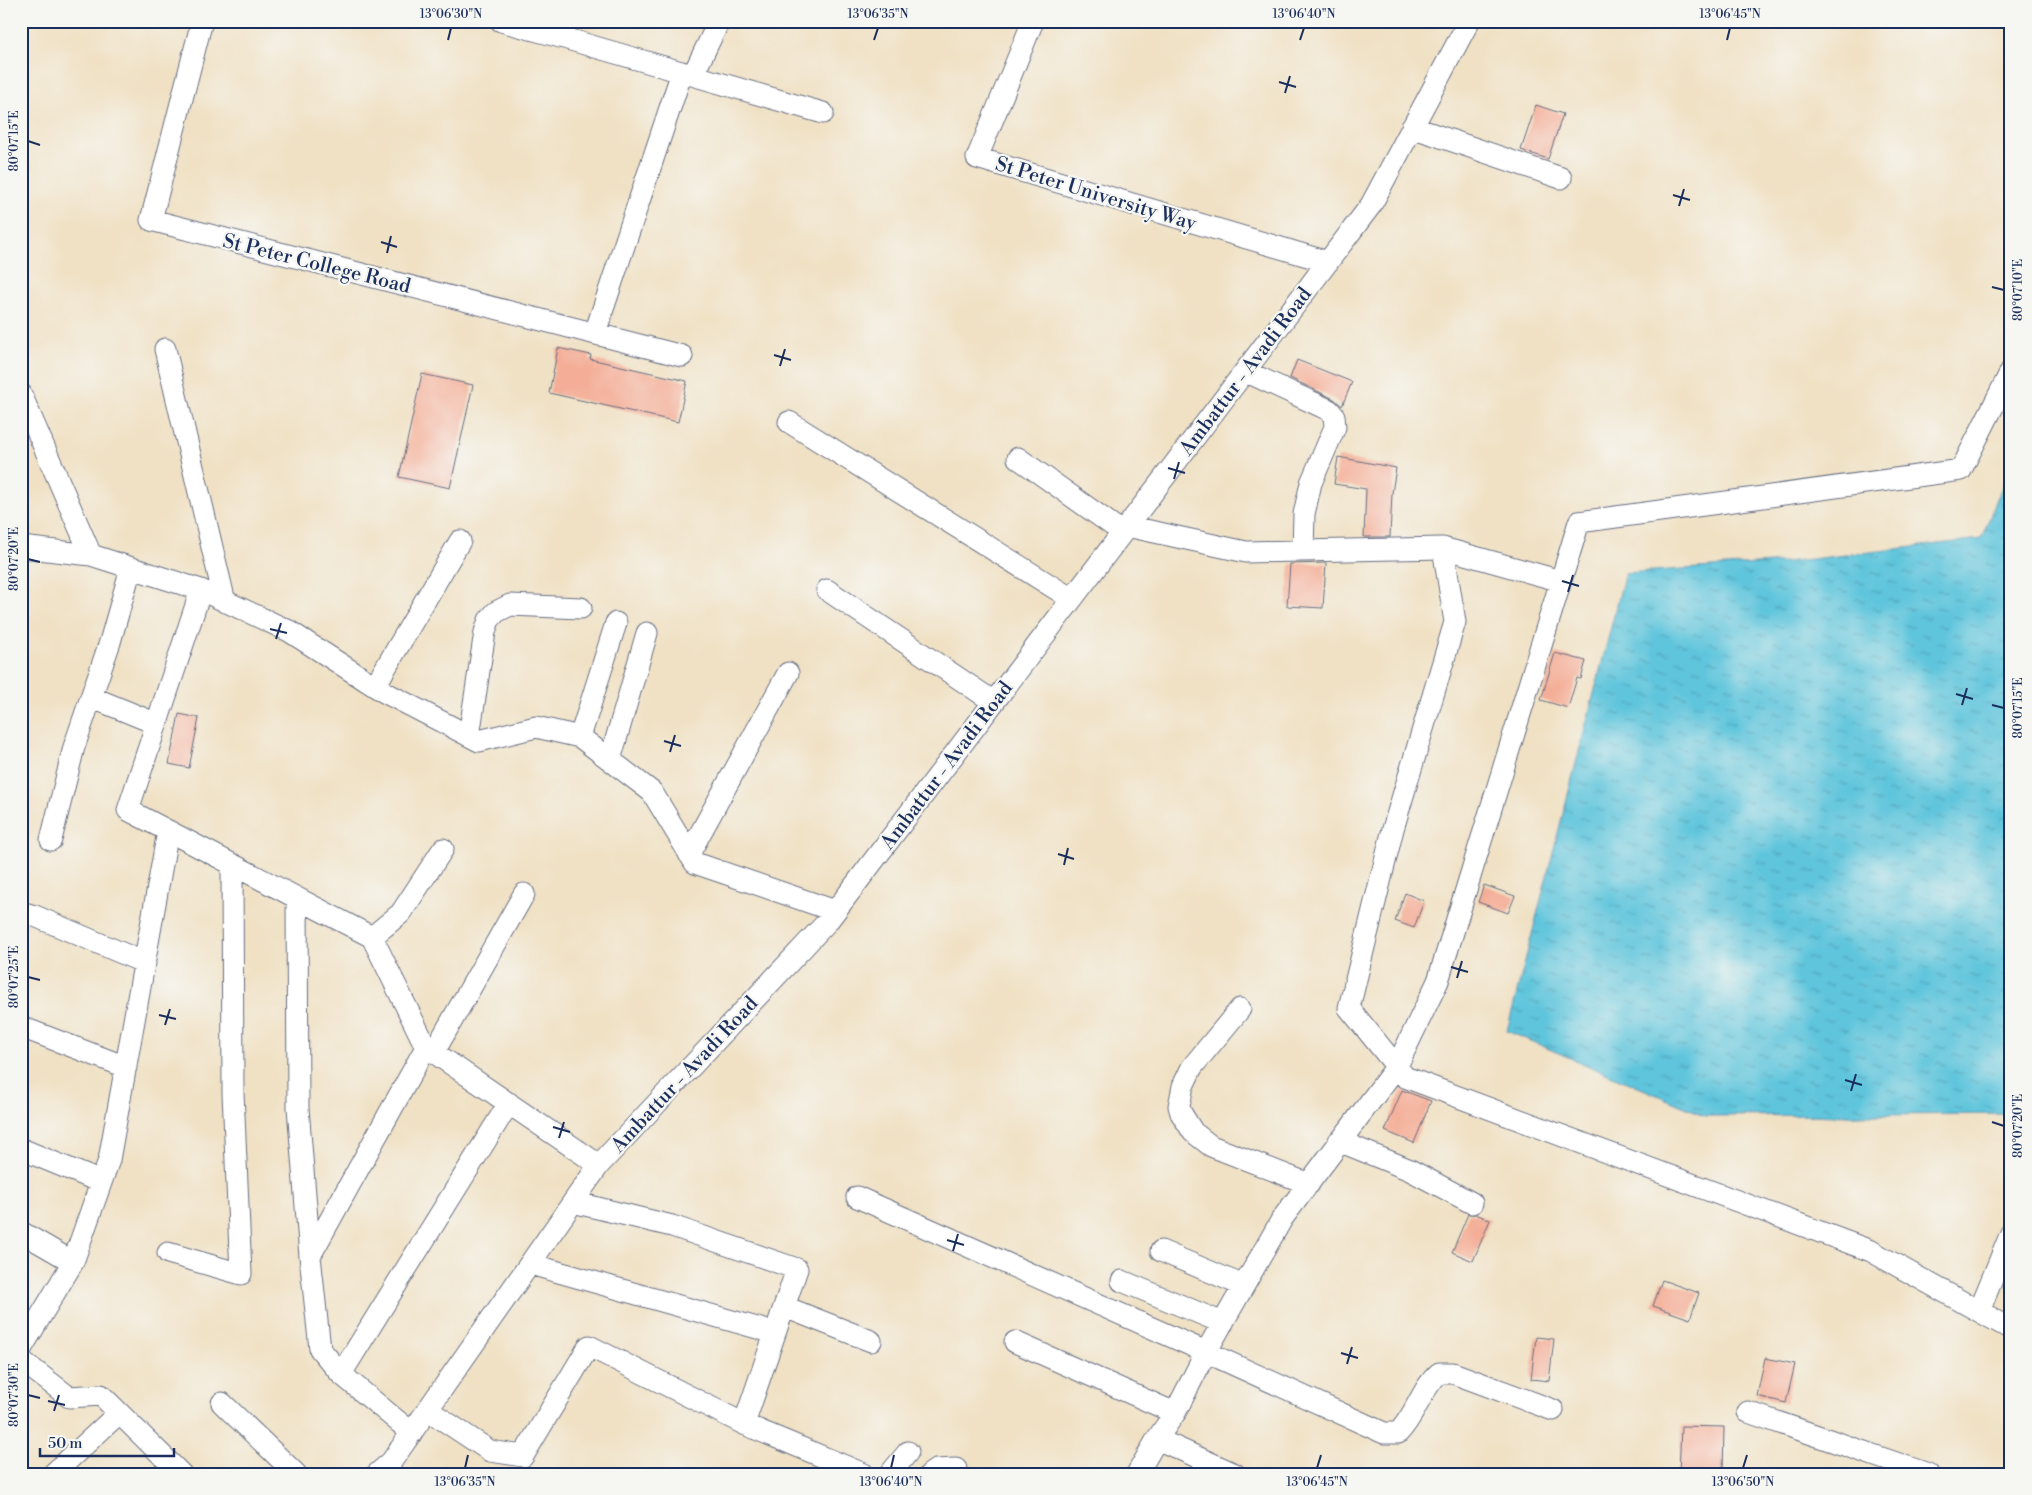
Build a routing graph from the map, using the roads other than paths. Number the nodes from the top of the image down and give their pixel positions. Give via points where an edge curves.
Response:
1 (202, 21) edge
2 (501, 21) edge
3 (719, 21) edge
4 (1033, 21) edge
5 (1469, 21) edge
6 (688, 73) junction
7 (823, 113) dead end
8 (1412, 127) junction
9 (1561, 178) dead end
10 (1328, 262) junction
11 (594, 334) junction
12 (165, 349) dead end
13 (682, 356) dead end
14 (1245, 371) junction
15 (2011, 371) edge
16 (21, 394) edge
17 (788, 422) dead end
18 (1018, 458) dead end
19 (1125, 529) junction
20 (460, 541) dead end
21 (21, 548) edge
22 (1443, 548) junction
23 (1303, 551) junction
24 (91, 555) junction
25 (131, 568) junction
26 (1561, 581) junction
27 (201, 590) junction
28 (828, 590) dead end
29 (1072, 599) junction
30 (225, 602) junction
31 (581, 608) dead end
32 (616, 623) dead end
33 (647, 633) dead end
34 (788, 673) dead end
35 (374, 686) junction
36 (91, 697) junction
37 (994, 702) junction
38 (157, 724) junction
39 (469, 736) junction
40 (580, 737) junction
41 (610, 760) junction
42 (168, 831) junction
43 (52, 840) dead end
44 (443, 849) dead end
45 (689, 854) junction
46 (232, 864) junction
47 (524, 894) dead end
48 (297, 898) junction
49 (835, 911) junction
50 (21, 912) edge
51 (372, 937) junction
52 (145, 962) junction
53 (1240, 1009) dead end
54 (21, 1027) edge
55 (430, 1050) junction
56 (1397, 1066) junction
57 (126, 1067) junction
58 (509, 1104) junction
59 (1339, 1142) junction
60 (21, 1149) edge
61 (599, 1165) junction
62 (101, 1182) junction
63 (1309, 1184) junction
64 (857, 1197) dead end
65 (573, 1202) junction
66 (1472, 1203) dead end
67 (21, 1232) edge
68 (2011, 1233) edge
69 (1161, 1251) dead end
70 (168, 1253) dead end
71 (310, 1256) junction
72 (73, 1262) junction
73 (530, 1264) junction
74 (1122, 1281) dead end
75 (1244, 1286) junction
76 (785, 1307) junction
77 (1979, 1311) junction
78 (1223, 1323) junction
79 (2011, 1329) edge
80 (774, 1333) junction
81 (871, 1341) dead end
82 (1016, 1342) dead end
83 (21, 1348) edge
84 (1206, 1352) junction
85 (21, 1360) edge
86 (341, 1374) junction
87 (222, 1403) dead end
88 (428, 1410) junction
89 (1553, 1410) dead end
90 (1748, 1412) dead end
91 (1175, 1413) junction
92 (120, 1414) junction
93 (744, 1424) junction
94 (412, 1433) junction
95 (1157, 1439) junction
96 (908, 1452) dead end
97 (956, 1469) dead end
98 (389, 1470) edge
99 (53, 1474) edge
100 (181, 1474) edge
101 (296, 1474) edge
102 (864, 1474) edge
103 (890, 1474) edge
104 (930, 1474) edge
105 (1137, 1474) edge
106 (1235, 1474) edge
107 (1928, 1474) edge

1 - 11 street, St Peter College Road via 151,220
2 - 6 street
3 - 6 street
4 - 10 street, St Peter University Way via 977,158
5 - 8 street, Ambattur - Avadi Road
6 - 7 street
6 - 11 street
8 - 9 street
8 - 10 street, Ambattur - Avadi Road via 1371,205
10 - 14 street, Ambattur - Avadi Road
11 - 13 street, St Peter College Road
12 - 30 street
14 - 19 street, Ambattur - Avadi Road
14 - 23 street via 1329,410 1334,416 1335,427 1311,483 1304,514
15 - 26 street via 1961,470 1579,522
16 - 24 street
17 - 29 street
18 - 19 street
19 - 23 street via 1246,552
19 - 29 street, Ambattur - Avadi Road
20 - 35 street
21 - 24 street
22 - 23 street
22 - 26 street
22 - 56 street via 1455,622 1392,829 1349,1008
24 - 25 street
25 - 27 street
25 - 36 street
26 - 56 street via 1438,981
27 - 30 street
27 - 38 street
28 - 37 street
29 - 37 street, Ambattur - Avadi Road
30 - 35 street via 289,632
31 - 39 street via 510,606 496,612 485,632
32 - 40 street
33 - 41 street
34 - 45 street
35 - 39 street
36 - 38 street
36 - 43 street via 74,747
37 - 49 street, Ambattur - Avadi Road
38 - 42 street via 128,810
39 - 40 street via 479,741 536,727
40 - 41 street
41 - 45 street via 652,792
42 - 46 street
42 - 52 street
44 - 51 street via 401,913
45 - 49 street via 695,863
46 - 48 street
46 - 70 street via 233,1093 241,1274
47 - 55 street
48 - 51 street
48 - 71 street via 298,1108
49 - 61 street, Ambattur - Avadi Road
50 - 52 street
51 - 55 street
52 - 57 street
53 - 63 street via 1192,1067 1179,1106 1181,1113 1193,1132 1211,1146
54 - 57 street
55 - 58 street
55 - 71 street
56 - 59 street
56 - 77 street via 1406,1077 1872,1251
57 - 62 street via 109,1160
58 - 61 street
58 - 86 street
59 - 63 street
59 - 66 street via 1410,1170
60 - 62 street
61 - 65 street, Ambattur - Avadi Road
62 - 72 street
63 - 75 street via 1282,1220
64 - 84 street
65 - 73 street, Ambattur - Avadi Road
65 - 76 street via 672,1226 797,1269
67 - 72 street
68 - 77 street
69 - 75 street
71 - 86 street via 320,1349
72 - 83 street
73 - 80 street
73 - 88 street, Ambattur - Avadi Road
74 - 78 street
75 - 78 street
76 - 80 street
76 - 81 street
77 - 79 street
78 - 84 street
80 - 93 street
82 - 91 street
84 - 89 street via 1384,1433 1398,1433 1409,1422 1431,1380 1439,1372 1453,1373
84 - 91 street
85 - 92 street via 69,1397 101,1395
86 - 94 street
87 - 101 street
88 - 93 street via 490,1451 523,1456 589,1346
88 - 94 street, Ambattur - Avadi Road
90 - 107 street
91 - 95 street
92 - 99 street
92 - 100 street
93 - 102 street
94 - 98 street, Ambattur - Avadi Road
95 - 105 street
95 - 106 street
96 - 103 street
97 - 104 street via 936,1470

